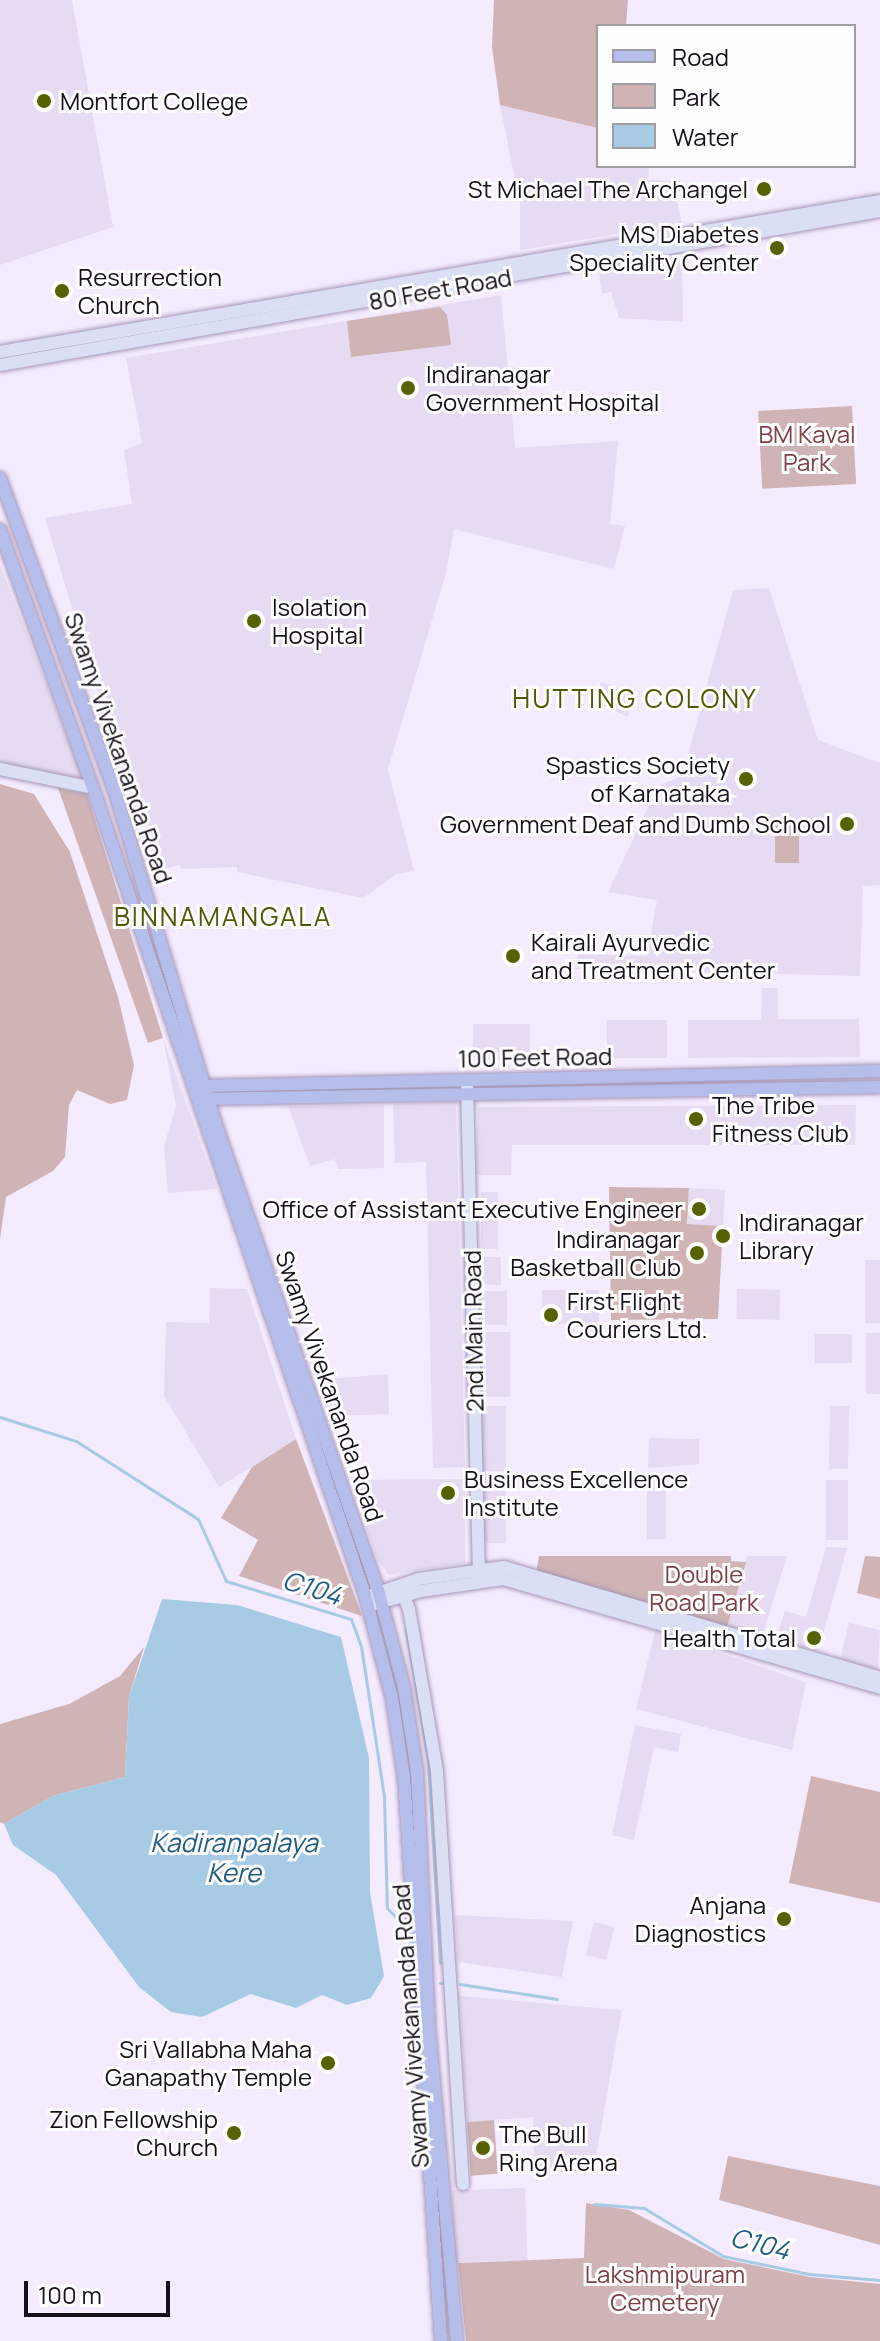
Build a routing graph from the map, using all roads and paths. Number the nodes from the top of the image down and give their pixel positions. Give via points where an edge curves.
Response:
1 (880, 201) edge
2 (880, 211) edge
3 (0, 352) edge
4 (0, 365) edge
5 (0, 478) edge
6 (0, 530) edge
7 (0, 769) edge
8 (93, 788) junction
9 (880, 1071) edge
10 (467, 1081) junction
11 (205, 1084) junction
12 (880, 1087) edge
13 (193, 1094) junction
14 (468, 1098) junction
15 (209, 1099) junction
16 (479, 1575) junction
17 (402, 1592) junction
18 (373, 1600) junction
19 (880, 1678) edge
20 (880, 1688) edge
21 (463, 2184) dead end
22 (441, 2341) edge
23 (457, 2341) edge

1 - 3 street, 80 Feet Road
2 - 4 street, 80 Feet Road
5 - 11 main road, Swamy Vivekananda Road via 114,789
6 - 8 main road, Swamy Vivekananda Road
7 - 8 street
8 - 13 main road, Swamy Vivekananda Road
9 - 10 main road, 100 Feet Road
10 - 11 main road, 100 Feet Road
10 - 14 street, 2nd Main Road
11 - 13 main road, 100 Feet Road
11 - 15 main road, Swamy Vivekananda Road
12 - 14 main road, 100 Feet Road
13 - 15 main road, 100 Feet Road
13 - 18 main road, Swamy Vivekananda Road
14 - 15 main road, 100 Feet Road
14 - 16 street, 2nd Main Road
15 - 18 main road, Swamy Vivekananda Road
16 - 17 street
16 - 19 street via 504,1567
16 - 20 street
17 - 18 street
17 - 21 street via 437,1771
18 - 22 main road, Swamy Vivekananda Road via 404,1777
18 - 23 main road, Swamy Vivekananda Road via 404,1688 417,1772 429,2027

